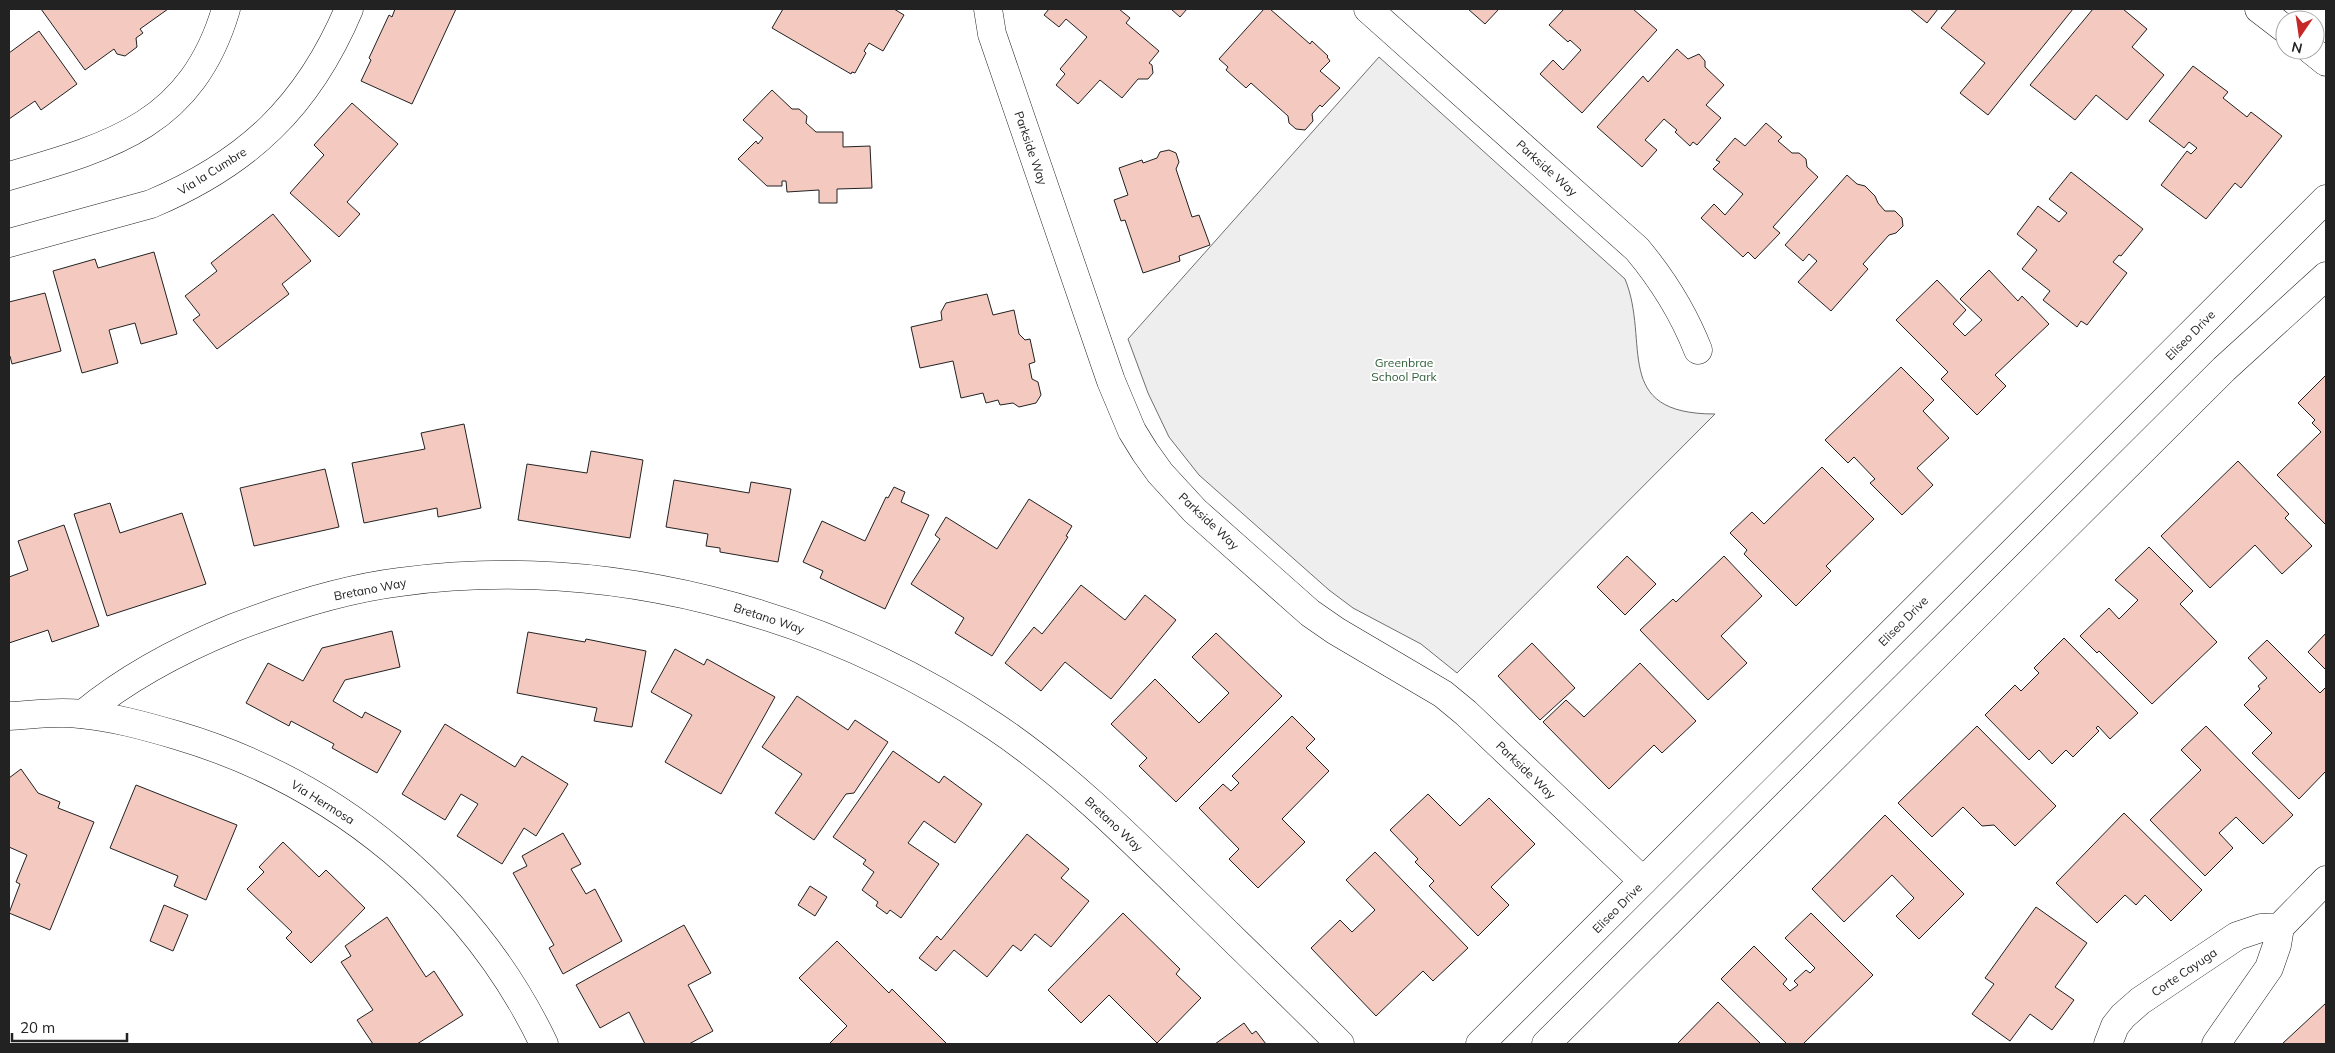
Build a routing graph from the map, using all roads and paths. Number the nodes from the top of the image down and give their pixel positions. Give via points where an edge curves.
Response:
1 (226, 9) edge
2 (349, 9) edge
3 (988, 9) edge
4 (1368, 9) edge
5 (2259, 9) edge
6 (2275, 22) edge
7 (9, 176) edge
8 (2326, 199) edge
9 (9, 243) edge
10 (2326, 276) edge
11 (1698, 350) dead end
12 (83, 714) junction
13 (9, 716) edge
14 (2326, 880) edge
15 (1643, 881) junction
16 (2280, 927) junction
17 (544, 1044) edge
18 (1340, 1044) edge
19 (1480, 1044) edge
20 (1546, 1044) edge
21 (2108, 1044) edge
22 (2216, 1044) edge

1 - 7 street via 217,36 198,71 187,87 153,119 93,151
2 - 9 street, Via la Cumbre via 326,57 296,101 259,140 219,169 151,204
3 - 15 street, Parkside Way via 992,34 1111,381 1132,431 1160,473 1196,511 1310,613 1442,694 1466,713
4 - 11 street, Parkside Way via 1637,249 1674,299
5 - 6 street
8 - 15 street, Eliseo Drive
10 - 20 street via 2245,348
12 - 13 street, Via Hermosa
12 - 17 street, Via Hermosa via 139,724 218,748 311,792 352,819 427,879 455,909 507,977
12 - 18 street, Bretano Way via 136,676 214,636 293,606 398,582 470,577 555,578 639,586 724,604 802,628 876,659 956,702 1030,752 1135,843
14 - 16 street
15 - 19 street, Eliseo Drive
16 - 21 street, Corte Cayuga via 2261,928 2237,936 2135,1005 2114,1026
16 - 22 street via 2269,968

